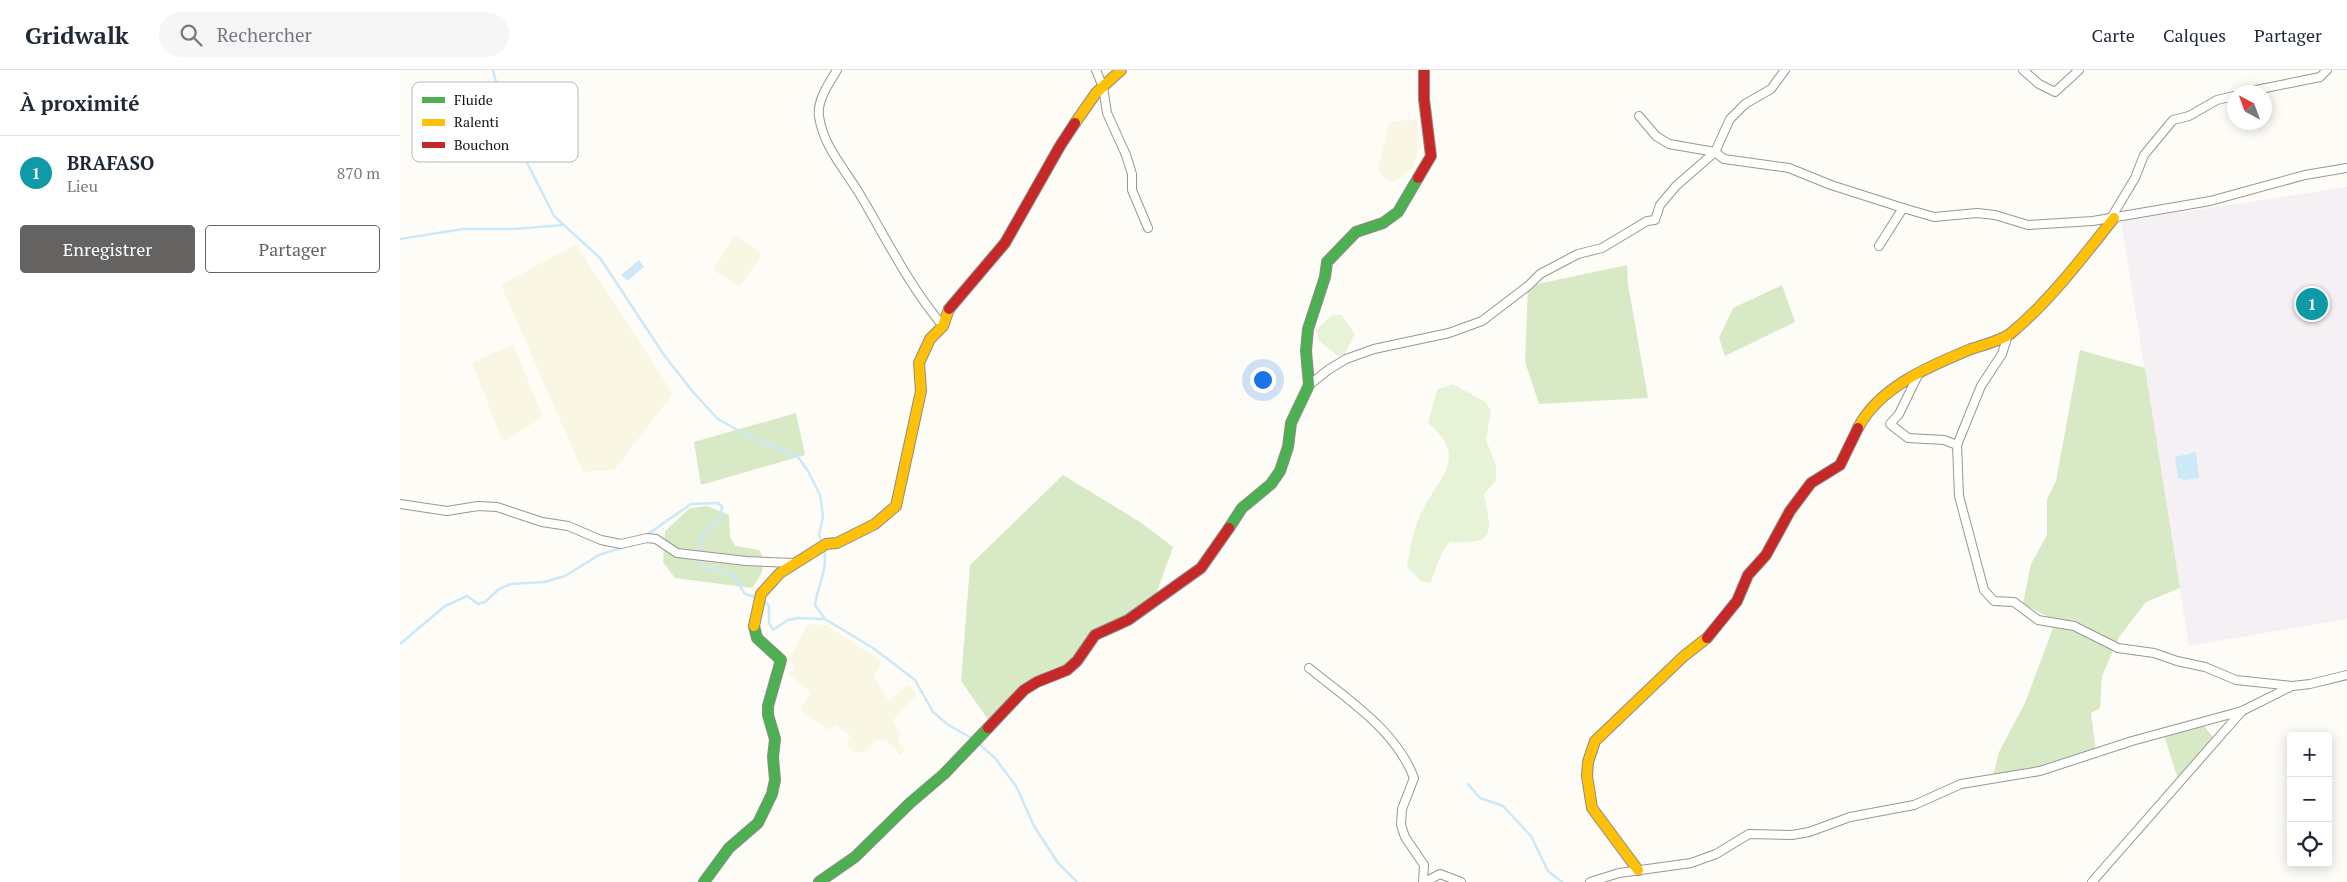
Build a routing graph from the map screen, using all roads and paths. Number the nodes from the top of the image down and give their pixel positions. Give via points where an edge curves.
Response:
1 (837, 70) edge
2 (1096, 70) edge
3 (1121, 70) edge
4 (1424, 70) edge
5 (1785, 70) edge
6 (2023, 70) edge
7 (2079, 70) edge
8 (2327, 70) edge
9 (1103, 87) junction
10 (2272, 87) edge
11 (2227, 98) edge
12 (1639, 116) dead end
13 (1715, 152) junction
14 (2347, 168) edge
15 (1903, 208) junction
16 (2112, 218) junction
17 (1148, 228) dead end
18 (1879, 246) dead end
19 (943, 326) junction
20 (2008, 335) junction
21 (1918, 375) junction
22 (1309, 385) junction
23 (1956, 445) junction
24 (400, 504) edge
25 (794, 563) junction
26 (1309, 668) dead end
27 (2347, 674) edge
28 (2292, 686) junction
29 (2242, 711) junction
30 (1638, 870) junction
31 (704, 882) edge
32 (819, 882) edge
33 (1424, 882) edge
34 (1461, 882) edge
35 (1590, 882) edge
36 (2092, 882) edge

1 - 19 street via 818,108 827,144 890,248
2 - 9 street
3 - 9 street
4 - 22 street via 1431,156 1398,212 1383,223 1356,232 1328,262 1308,329
5 - 13 street via 1771,89 1745,104 1730,119
6 - 7 street via 2055,92
8 - 10 street via 2320,77
9 - 17 street via 1107,113 1126,155 1132,174 1132,190
9 - 19 street via 1060,146 1005,243 950,306
11 - 16 street via 2173,120 2144,155
12 - 13 street via 1656,136 1669,144
13 - 15 street via 1724,159 1789,168
13 - 22 street via 1676,186 1660,205 1655,220 1647,221 1602,248 1566,259 1540,274 1482,321 1449,334 1374,349 1346,359
14 - 16 street via 2305,175 2210,201
15 - 16 street via 1934,217 1995,215 2028,225
15 - 18 street
16 - 20 street via 2065,279
19 - 25 street via 930,339 919,363 921,391 896,506 875,524 837,543 826,544
20 - 21 street via 1939,362
20 - 23 street via 2002,354 1981,386
21 - 23 street via 1899,414 1890,424 1908,438 1944,440
21 - 30 street via 1878,401 1864,417 1840,464 1811,483 1790,511 1766,555 1748,575 1720,624 1595,741 1587,776 1592,808
22 - 32 street via 1290,423 1288,447 1280,471 1271,484 1242,508 1208,560 1128,620 1095,635 1067,670 1024,690 944,774 855,858
23 - 28 street via 1959,496 1984,590 1994,601 2019,604 2032,616 2046,622 2074,626 2118,648 2143,650 2205,667 2236,680
24 - 25 street via 447,511 497,506 621,544 647,538 656,539 677,553
25 - 31 street via 761,594 754,626 757,638 782,660 768,706 775,739 772,794 758,823 729,848
26 - 33 street via 1365,714 1410,765 1414,778 1402,809 1401,825 1424,865
27 - 28 street
28 - 29 street
29 - 30 street via 2132,741 2040,771 1961,784 1914,805 1850,817 1792,835 1749,834 1716,854 1690,863
29 - 36 street
30 - 35 street via 1606,875
33 - 34 street via 1440,874

